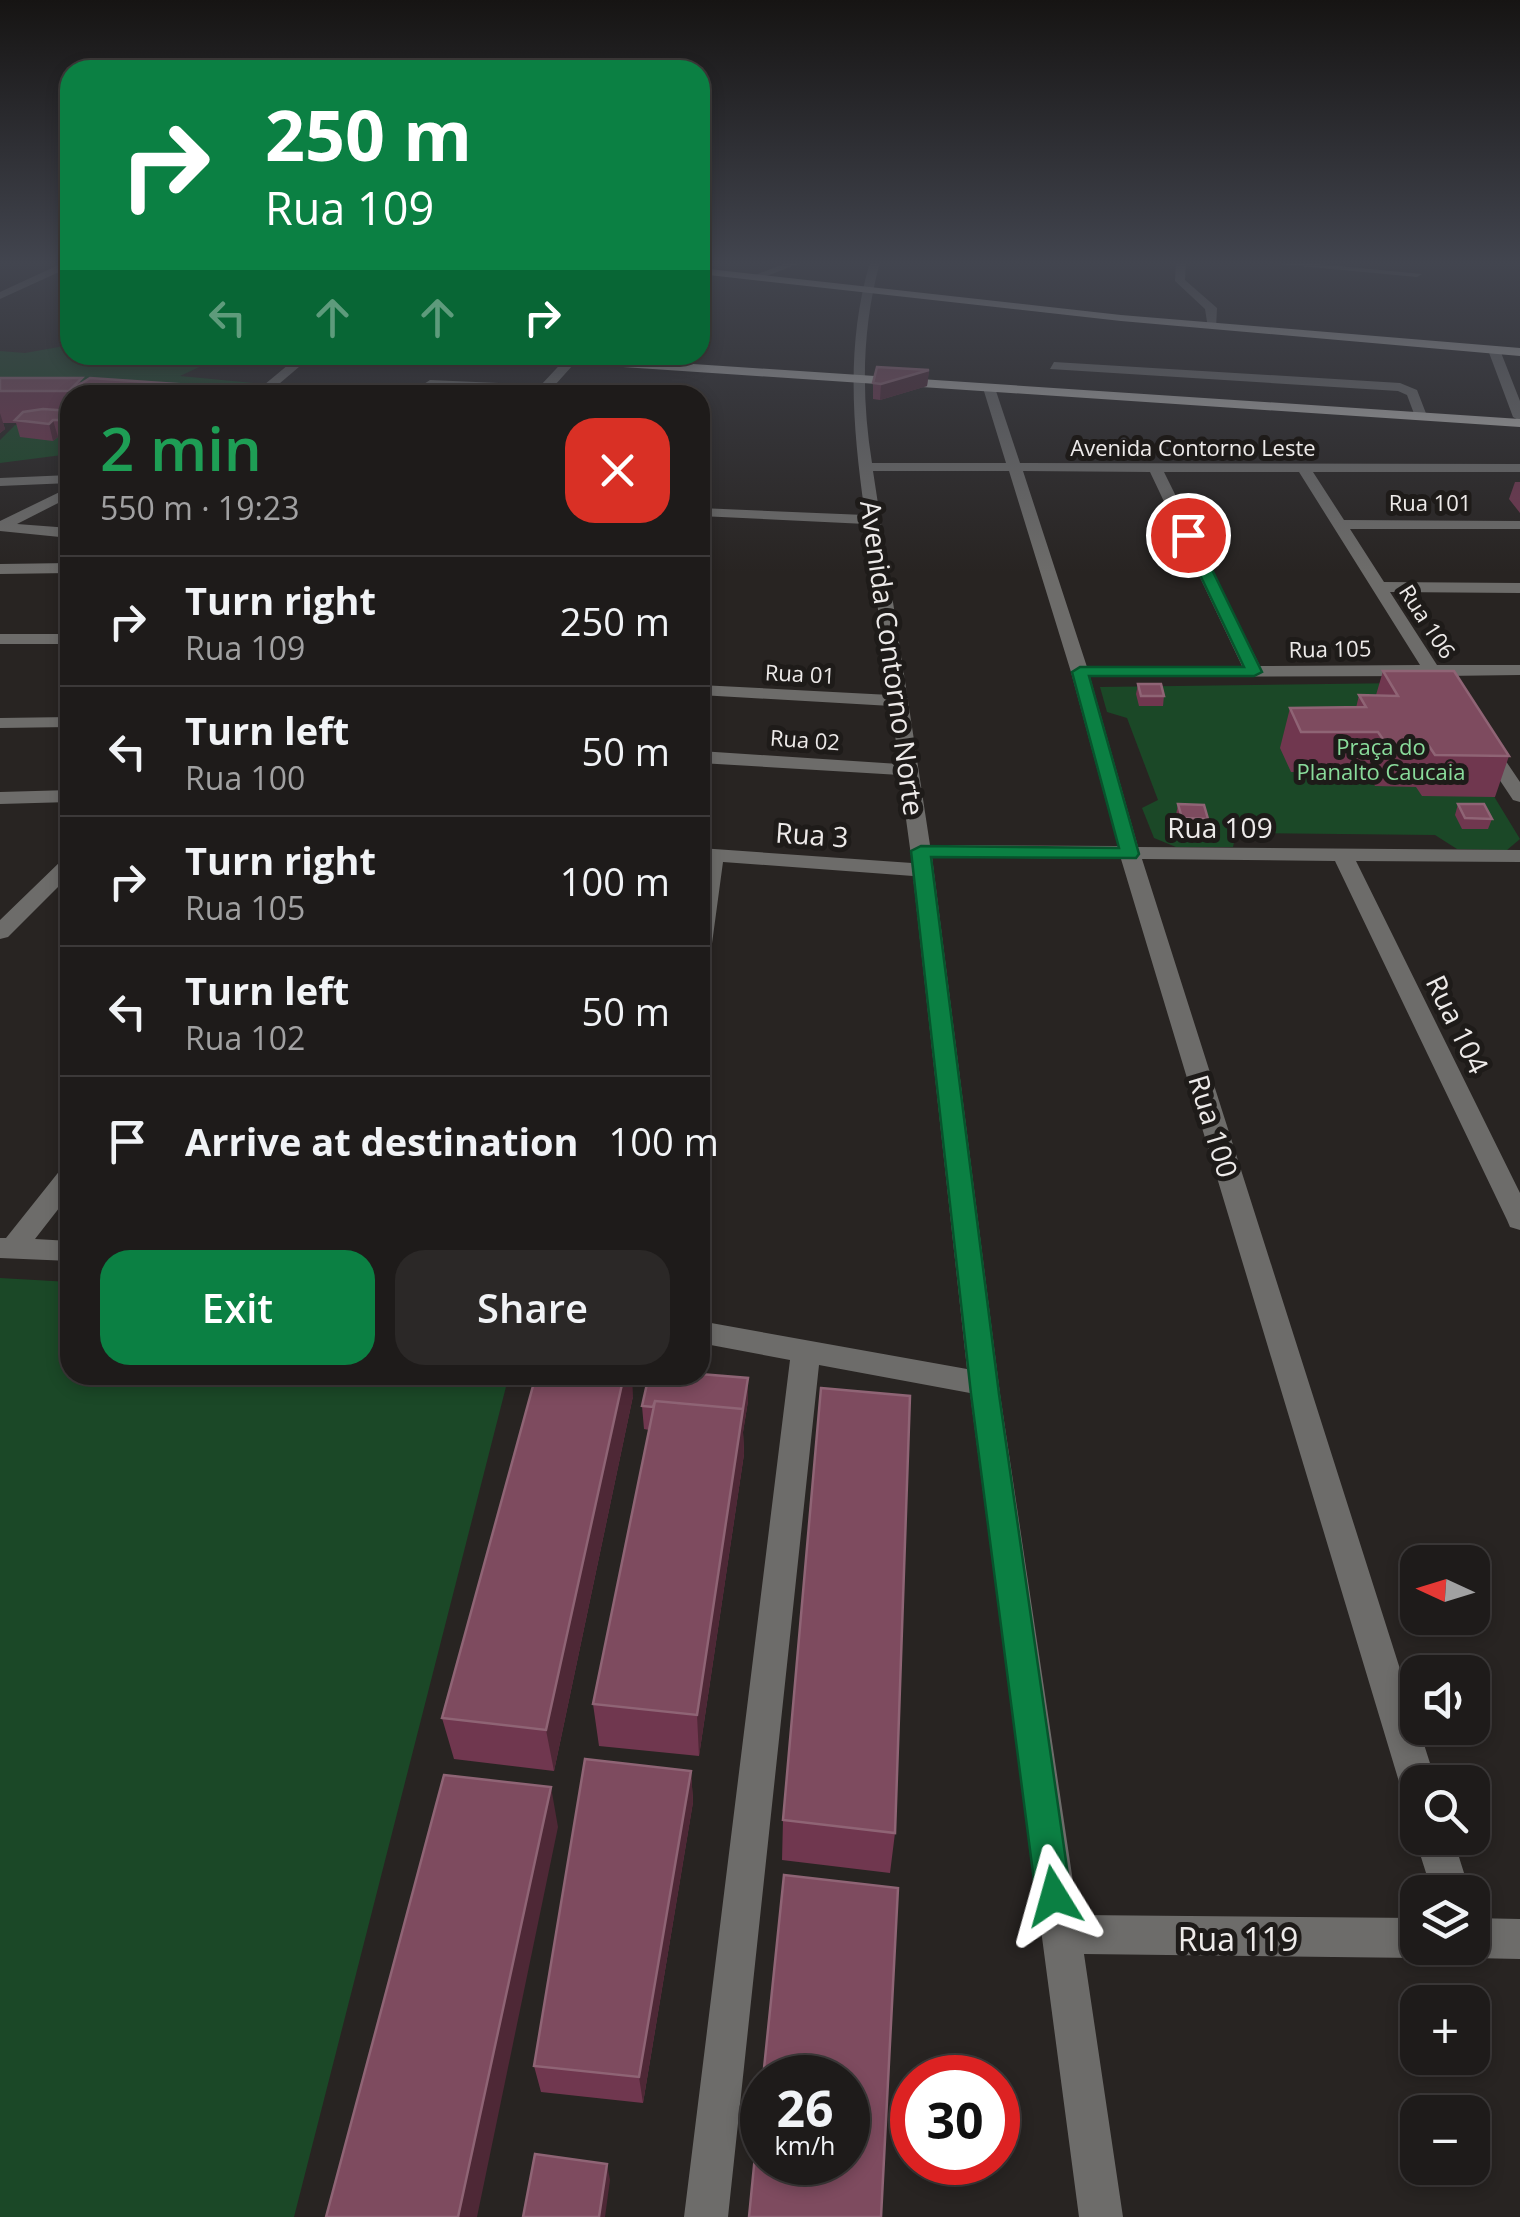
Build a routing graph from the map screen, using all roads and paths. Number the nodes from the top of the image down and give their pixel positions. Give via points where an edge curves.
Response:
1 (293, 365) edge
2 (567, 365) edge
3 (684, 365) edge
4 (859, 365) edge
5 (1498, 365) edge
6 (1054, 366) dead end
7 (1144, 371) junction
8 (1232, 378) junction
9 (858, 379) junction
10 (430, 384) dead end
11 (270, 385) edge
12 (444, 385) edge
13 (549, 385) edge
14 (989, 388) junction
15 (1145, 398) junction
16 (1237, 404) junction
17 (1422, 416) junction
18 (1520, 420) edge
19 (866, 467) junction
20 (1012, 467) junction
21 (1155, 467) junction
22 (1303, 468) junction
23 (1520, 468) edge
24 (60, 479) edge
25 (0, 482) edge
26 (60, 496) edge
27 (710, 512) edge
28 (871, 520) junction
29 (1340, 524) junction
30 (1520, 525) edge
31 (0, 527) edge
32 (60, 531) edge
33 (60, 568) edge
34 (0, 569) edge
35 (1380, 587) junction
36 (1520, 588) edge
37 (0, 639) edge
38 (60, 639) edge
39 (1433, 670) junction
40 (1520, 670) edge
41 (1080, 672) junction
42 (1254, 672) junction
43 (710, 691) edge
44 (1448, 693) edge
45 (897, 701) junction
46 (1468, 721) edge
47 (60, 722) edge
48 (0, 723) edge
49 (710, 758) edge
50 (1498, 763) junction
51 (1520, 763) edge
52 (907, 770) junction
53 (60, 796) edge
54 (1520, 796) edge
55 (0, 798) edge
56 (1130, 854) junction
57 (1342, 854) junction
58 (710, 855) edge
59 (1520, 856) edge
60 (920, 860) junction
61 (60, 871) edge
62 (11, 910) edge
63 (0, 932) edge
64 (60, 1186) edge
65 (1520, 1220) edge
66 (6, 1248) edge
67 (60, 1251) edge
68 (710, 1334) edge
69 (806, 1351) junction
70 (984, 1384) junction
71 (1412, 1765) edge
72 (1059, 1934) junction
73 (1400, 1938) edge
74 (1490, 1938) edge
75 (1520, 1939) edge
76 (706, 2217) edge
77 (1101, 2217) edge

1 - 11 street
2 - 13 street
3 - 9 main road
4 - 9 street, Avenida Contorno Norte
5 - 18 street
6 - 7 street
7 - 8 street
7 - 15 street
8 - 16 street
8 - 17 street via 1400,387 1413,394
9 - 14 main road
9 - 19 street, Avenida Contorno Norte
10 - 12 street
14 - 15 main road
14 - 20 street, Rua 100
15 - 16 main road
16 - 17 main road
17 - 18 main road
19 - 20 street, Avenida Contorno Leste
19 - 28 street, Avenida Contorno Norte
20 - 21 street, Avenida Contorno Leste
20 - 41 street, Rua 100
21 - 22 street, Avenida Contorno Leste
21 - 42 street
22 - 23 street, Avenida Contorno Leste
22 - 29 street, Rua 106
24 - 25 street
26 - 31 street
27 - 28 street
28 - 45 street, Avenida Contorno Norte
29 - 30 street, Rua 101
29 - 35 street, Rua 106
31 - 32 street
33 - 34 street
35 - 36 street
35 - 39 street, Rua 106
37 - 38 street
39 - 40 street, Rua 105
39 - 42 street, Rua 105
39 - 44 street, Rua 106
41 - 42 street, Rua 105
41 - 56 street, Rua 100
43 - 45 street, Rua 01
45 - 52 street, Avenida Contorno Norte
46 - 50 street
47 - 48 street
49 - 52 street, Rua 02
50 - 51 street
50 - 54 street
52 - 60 street, Avenida Contorno Norte
53 - 55 street
56 - 57 street, Rua 109
56 - 60 street, Rua 109
56 - 71 street, Rua 100
57 - 59 street, Rua 109
57 - 65 street, Rua 104
58 - 60 street, Rua 3
60 - 70 street, Avenida Contorno Norte
61 - 62 street
62 - 63 street
64 - 66 street
66 - 67 street
68 - 69 street
69 - 70 street
69 - 76 street
70 - 72 street, Avenida Contorno Norte
72 - 73 street, Rua 119
72 - 77 street, Avenida Contorno Norte
74 - 75 street

